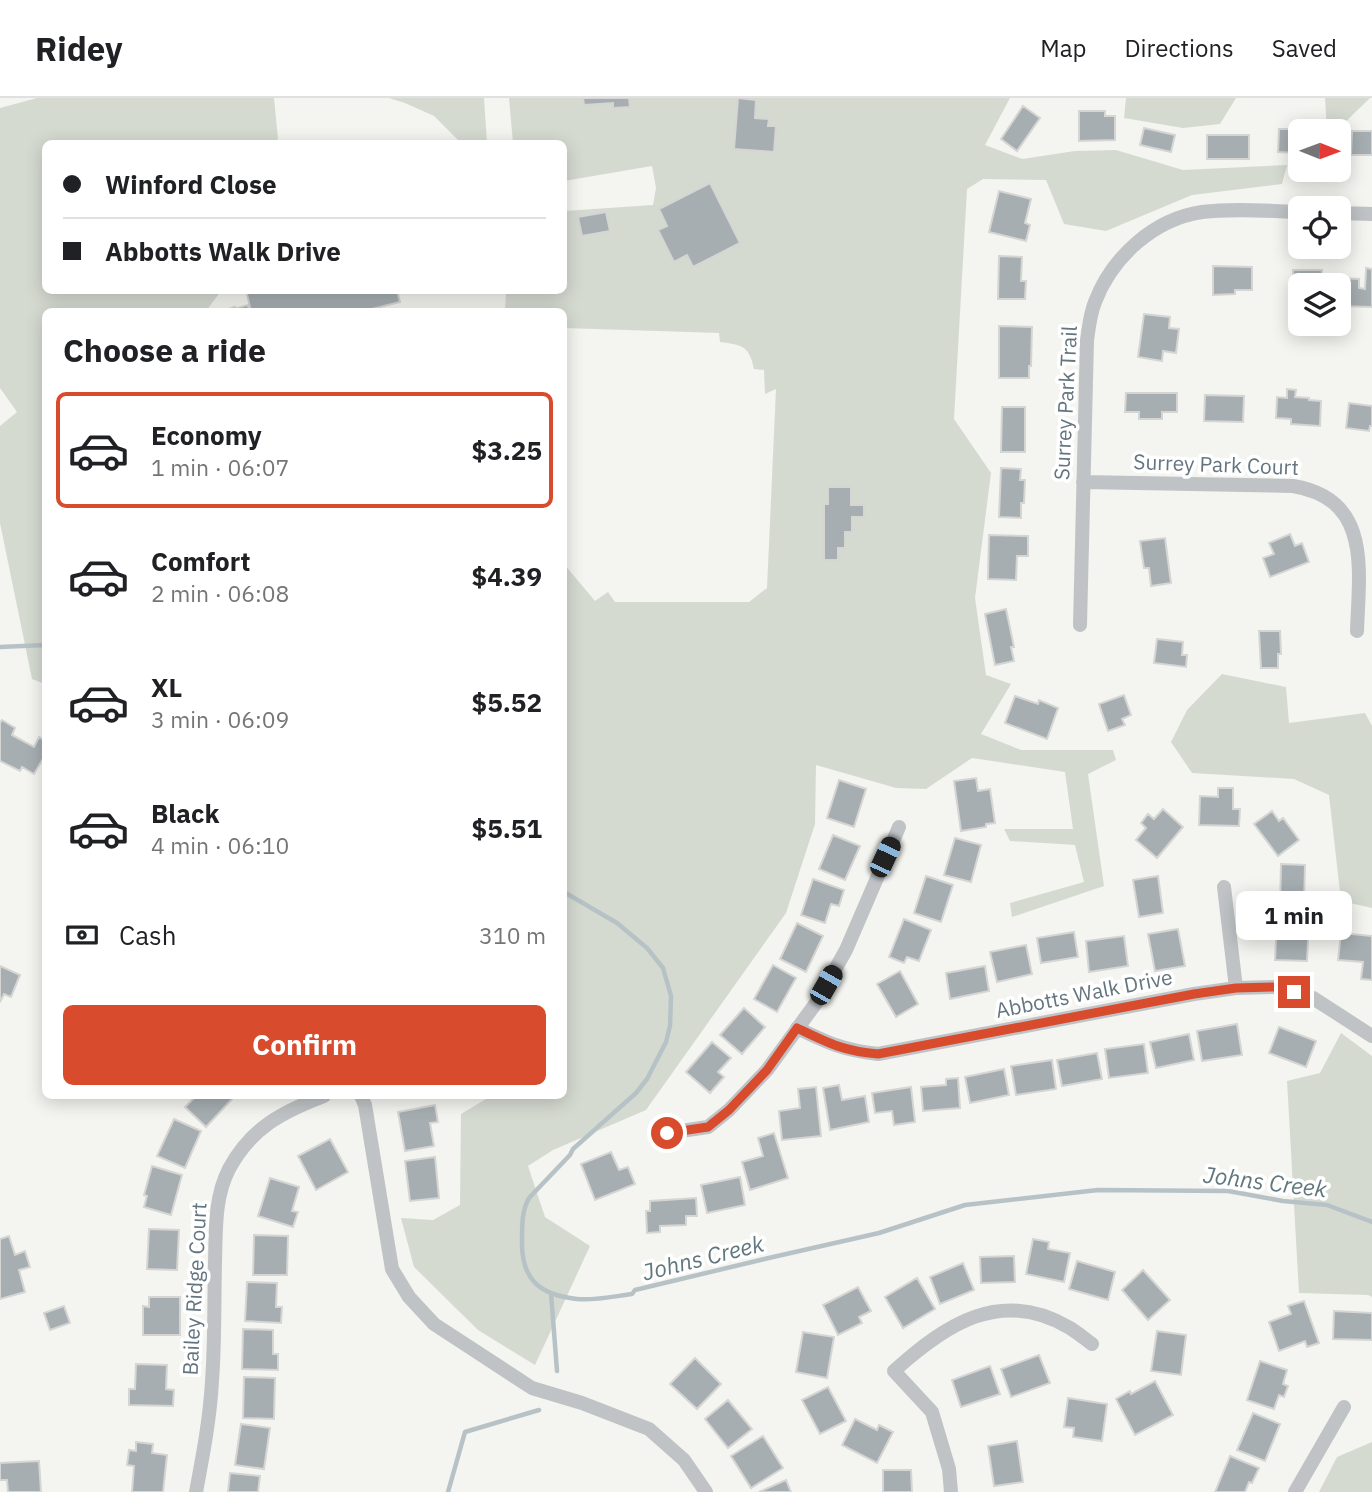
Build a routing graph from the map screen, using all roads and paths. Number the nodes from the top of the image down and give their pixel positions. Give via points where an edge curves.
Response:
1 (1288, 212) edge
2 (1351, 213) edge
3 (1372, 214) edge
4 (1083, 482) junction
5 (1080, 625) dead end
6 (1357, 631) dead end
7 (899, 827) dead end
8 (1224, 887) dead end
9 (1236, 988) junction
10 (797, 1028) junction
11 (1372, 1036) edge
12 (316, 1099) edge
13 (362, 1099) edge
14 (667, 1133) dead end
15 (1092, 1344) dead end
16 (1344, 1407) dead end
17 (196, 1492) edge
18 (706, 1492) edge
19 (951, 1492) edge
20 (1295, 1492) edge

1 - 4 street, Surrey Park Trail via 1227,210 1177,219 1149,233 1107,276 1095,302 1087,340
2 - 3 street
4 - 5 street, Surrey Park Trail
4 - 6 street, Surrey Park Court via 1293,486 1323,494 1345,513 1357,539
7 - 10 street via 846,950
8 - 9 street
9 - 10 street, Abbotts Walk Drive via 878,1054 832,1045
9 - 11 street, Abbotts Walk Drive via 1274,987 1314,998
10 - 14 street via 767,1070 708,1127
12 - 17 street, Bailey Ridge Court via 273,1119 248,1142 223,1184 216,1213 212,1381
13 - 18 street via 392,1269 409,1297 434,1324 533,1388 649,1429 684,1460
15 - 19 street via 1043,1317 998,1310 944,1332 894,1370 932,1412
16 - 20 street

